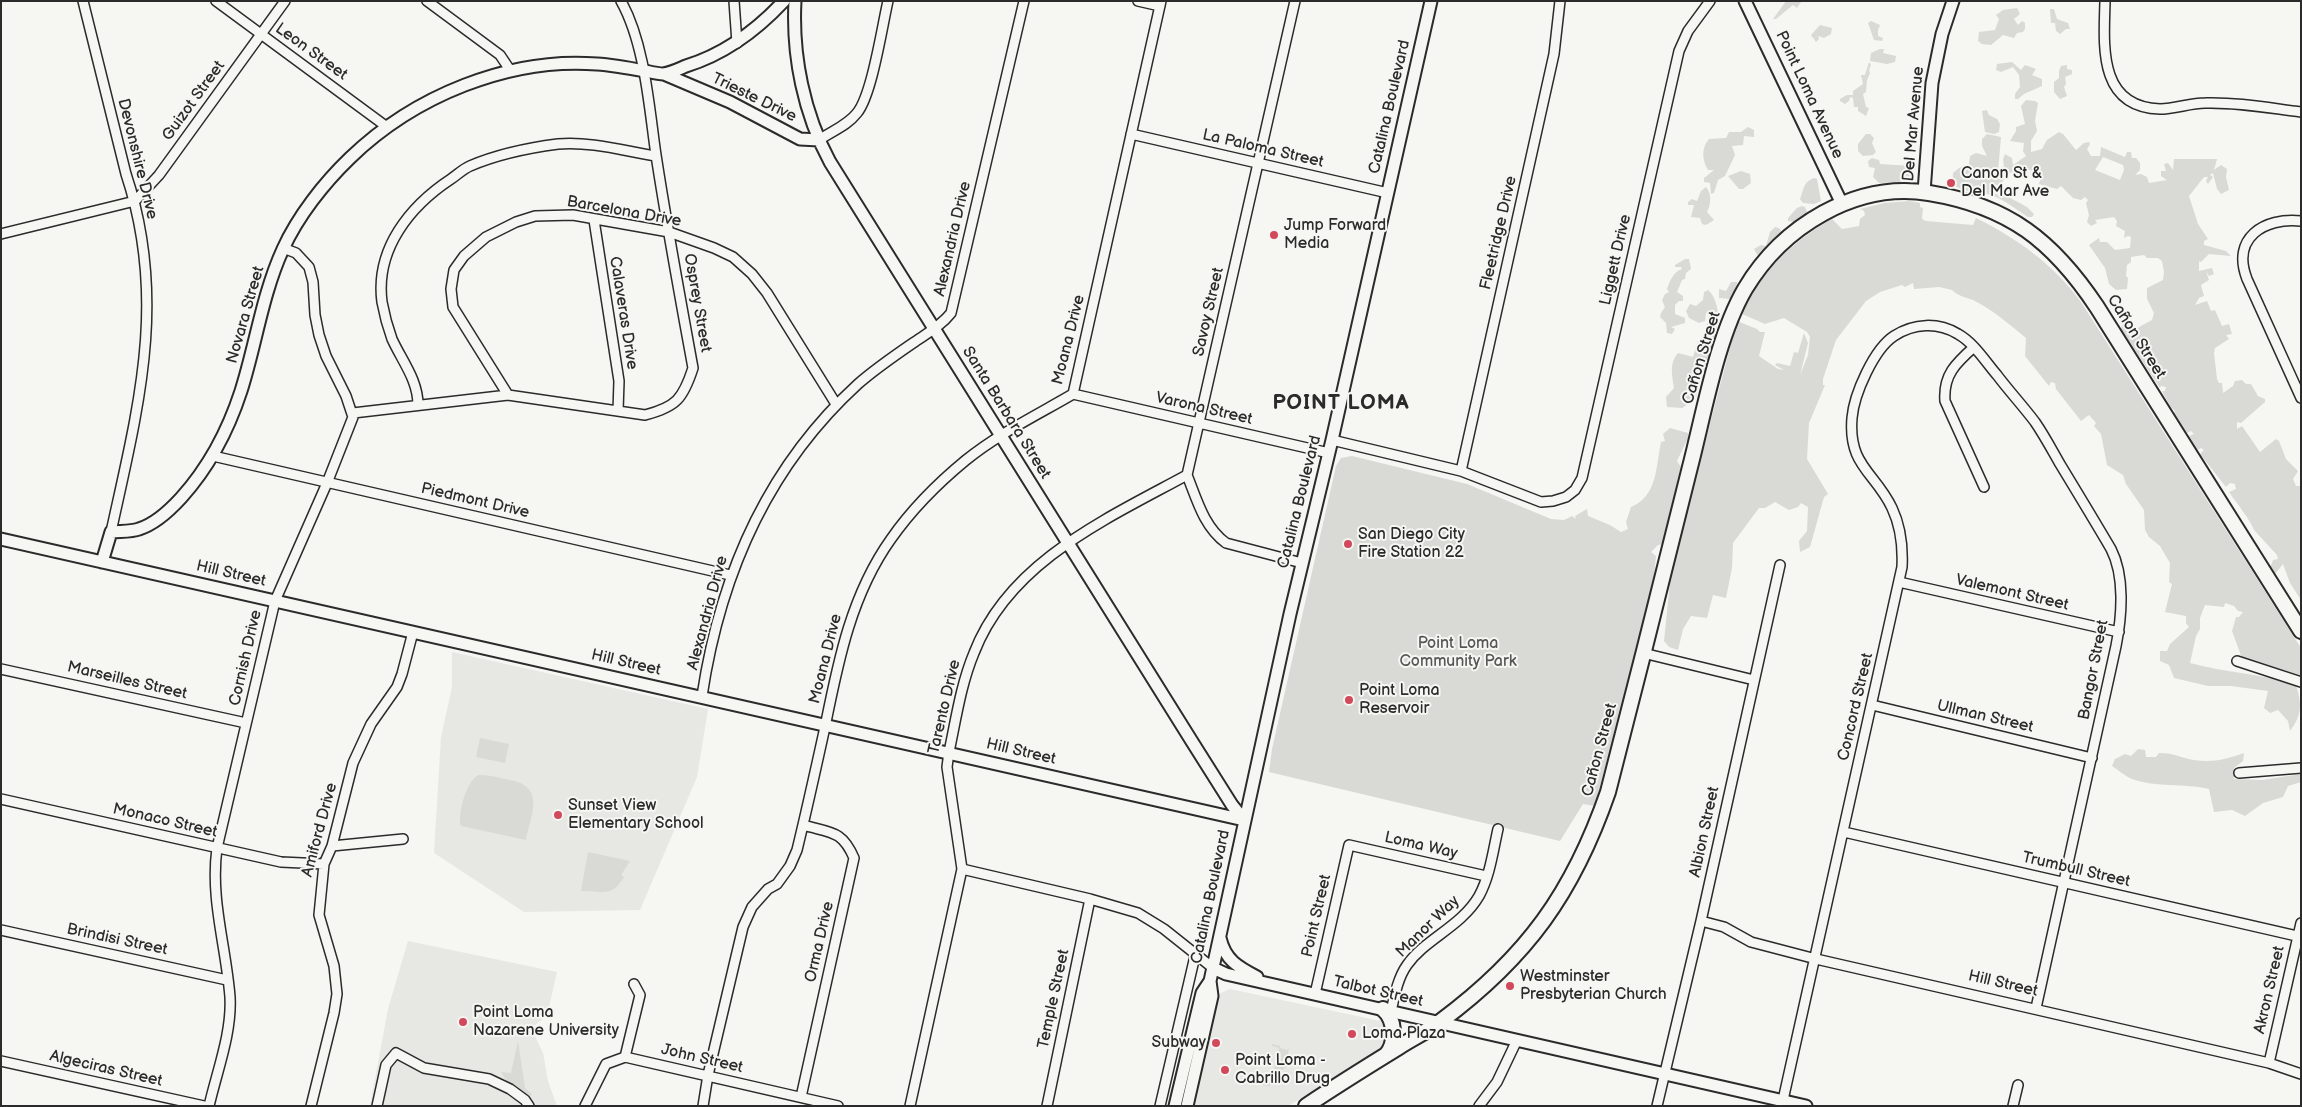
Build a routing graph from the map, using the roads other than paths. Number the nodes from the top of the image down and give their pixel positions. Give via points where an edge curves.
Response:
1 (83, 1) edge
2 (216, 1) edge
3 (285, 1) edge
4 (427, 1) edge
5 (621, 1) edge
6 (734, 1) edge
7 (784, 1) edge
8 (795, 1) edge
9 (888, 1) edge
10 (1024, 1) edge
11 (1138, 1) edge
12 (1295, 1) edge
13 (1431, 1) edge
14 (1560, 1) edge
15 (1710, 1) edge
16 (1745, 1) edge
17 (1953, 1) edge
18 (2105, 1) edge
19 (1160, 4) edge
20 (262, 34) junction
21 (737, 43) junction
22 (510, 70) junction
23 (642, 70) junction
24 (664, 74) junction
25 (2301, 112) edge
26 (388, 127) junction
27 (1131, 134) junction
28 (819, 140) junction
29 (656, 156) junction
30 (1258, 164) junction
31 (1924, 192) junction
32 (1388, 193) junction
33 (135, 202) junction
34 (1842, 204) junction
35 (594, 220) junction
36 (2301, 222) edge
37 (669, 232) junction
38 (1, 234) edge
39 (283, 248) junction
40 (934, 329) junction
41 (1892, 337) joint
42 (1974, 347) junction
43 (1073, 394) junction
44 (508, 395) junction
45 (2301, 398) edge
46 (836, 404) junction
47 (418, 405) junction
48 (618, 411) junction
49 (353, 413) junction
50 (1198, 424) junction
51 (1001, 437) junction
52 (1332, 440) junction
53 (1329, 453) junction
54 (213, 456) junction
55 (1462, 471) junction
56 (1187, 476) junction
57 (327, 482) junction
58 (1984, 488) dead end
59 (111, 532) junction
60 (1, 538) edge
61 (1069, 544) junction
62 (102, 562) junction
63 (1302, 563) junction
64 (1780, 565) dead end
65 (730, 575) junction
66 (1899, 582) junction
67 (275, 601) junction
68 (2301, 631) edge
69 (413, 632) junction
70 (2119, 632) junction
71 (1643, 653) junction
72 (2237, 661) dead end
73 (1, 669) edge
74 (1754, 680) junction
75 (2301, 682) edge
76 (702, 696) junction
77 (1872, 705) junction
78 (246, 723) junction
79 (825, 725) junction
80 (949, 752) junction
81 (2092, 758) junction
82 (2301, 768) edge
83 (2239, 773) dead end
84 (1, 799) edge
85 (1244, 820) junction
86 (803, 826) junction
87 (1498, 830) dead end
88 (1844, 832) junction
89 (403, 839) dead end
90 (1349, 845) joint
91 (332, 846) junction
92 (217, 848) junction
93 (324, 864) junction
94 (962, 869) junction
95 (1486, 876) junction
96 (2064, 883) junction
97 (1090, 899) junction
98 (1701, 921) junction
99 (2301, 923) edge
100 (1, 930) edge
101 (1220, 935) junction
102 (2299, 937) edge
103 (1195, 956) junction
104 (1816, 959) junction
105 (1213, 968) junction
106 (227, 980) junction
107 (1210, 981) junction
108 (1267, 983) junction
109 (634, 984) dead end
110 (1315, 994) junction
111 (2036, 1008) junction
112 (1388, 1013) junction
113 (1440, 1022) junction
114 (1518, 1040) junction
115 (1386, 1055) junction
116 (625, 1057) junction
117 (1, 1061) edge
118 (2269, 1063) junction
119 (1665, 1074) junction
120 (2301, 1074) edge
121 (708, 1075) junction
122 (2018, 1085) dead end
123 (801, 1097) junction
124 (1783, 1100) junction
125 (1481, 1105) edge
126 (204, 1106) edge
127 (209, 1106) edge
128 (311, 1106) edge
129 (377, 1106) edge
130 (529, 1106) edge
131 (585, 1106) edge
132 (703, 1106) edge
133 (838, 1106) edge
134 (910, 1106) edge
135 (1047, 1106) edge
136 (1160, 1106) edge
137 (1175, 1106) edge
138 (1187, 1106) edge
139 (1306, 1106) edge
140 (1657, 1106) edge
141 (1806, 1106) edge
142 (2013, 1106) edge

1 - 33 street, Devonshire Drive
2 - 20 street, Leon Street
3 - 20 street, Guizot Street
4 - 22 street via 500,55
5 - 23 street, Osprey Street via 633,24
6 - 21 street
7 - 21 street, Novara Street
8 - 28 street, Santa Barbara Street via 800,75
9 - 28 street via 866,98 857,114
10 - 40 street, Alexandria Drive via 954,302 948,317
11 - 19 street
12 - 30 street, Savoy Street
13 - 32 street, Catalina Boulevard
14 - 55 street, Fleetridge Drive via 1554,54
15 - 55 street, Liggett Drive via 1688,30 1679,52 1582,478 1575,490 1562,499 1535,501
16 - 34 street, Point Loma Avenue
17 - 31 street, Del Mar Avenue via 1932,83
18 - 25 street via 2106,67 2115,85 2131,100 2155,108 2216,103
19 - 27 street, Moana Drive
20 - 26 street, Leon Street
20 - 33 street, Guizot Street
21 - 24 street, Novara Street via 708,59
22 - 23 street, Novara Street via 565,64 598,64
22 - 26 street, Novara Street via 445,93
23 - 24 street, Novara Street
23 - 29 street, Osprey Street
24 - 28 street, Trieste Drive via 730,102 800,139
26 - 39 street, Novara Street via 351,157 323,188
27 - 30 street, La Paloma Street
27 - 43 street, Moana Drive
28 - 40 street, Santa Barbara Street
29 - 37 street, Osprey Street
29 - 47 street via 560,144 510,151 468,167 412,210 392,240 384,267 382,301 392,339 406,362 418,395
30 - 32 street, La Paloma Street
30 - 50 street, Savoy Street
31 - 34 main road, Cañon Street via 1883,193
31 - 68 main road, Cañon Street via 1969,202 2010,219 2046,244 2074,273
32 - 52 street, Catalina Boulevard
33 - 38 street
33 - 59 street, Devonshire Drive via 148,285 144,374
34 - 71 main road, Cañon Street via 1803,225 1776,250 1751,280 1733,313
35 - 37 street, Barcelona Drive
35 - 44 street, Barcelona Drive via 573,215 535,216 516,222 486,237 464,256 454,270 451,288 453,307
35 - 48 street, Calaveras Drive via 619,381
36 - 45 street via 2278,220 2254,232 2246,245 2244,259 2246,276
37 - 46 street, Barcelona Drive via 732,257 752,274
37 - 48 street, Osprey Street via 693,368 681,398 666,410 645,415
39 - 49 street via 296,253 309,267 319,335
39 - 54 street, Novara Street via 265,295 241,391
40 - 46 street, Alexandria Drive via 874,370
40 - 51 street, Santa Barbara Street
41 - 42 street, Bangor Street via 1919,326 1937,326 1960,335
41 - 66 street, Concord Street via 1881,348 1860,387 1852,426 1856,457 1889,502 1899,527 1902,546
42 - 58 street via 1950,372 1945,386 1945,401
42 - 70 street, Bangor Street via 2035,422 2114,556 2119,572
43 - 50 street, Varona Street
43 - 51 street, Moana Drive
44 - 47 street, Osprey Street
44 - 48 street, Osprey Street
46 - 65 street, Alexandria Drive via 775,483
47 - 49 street, Osprey Street
49 - 57 street, Cornish Drive
50 - 53 street, Varona Street
50 - 56 street, Savoy Street
51 - 61 street, Santa Barbara Street
51 - 79 street, Moana Drive via 941,482 915,509 880,557 844,638
52 - 53 street, Catalina Boulevard
52 - 55 street
53 - 63 street, Catalina Boulevard
54 - 57 street, Piedmont Drive
54 - 59 street, Novara Street via 200,477 168,511 140,529
56 - 61 street, Tarento Drive
56 - 63 street via 1216,536 1226,543
57 - 65 street, Piedmont Drive
57 - 67 street, Cornish Drive
59 - 62 street
60 - 62 street, Hill Street
61 - 80 street, Tarento Drive via 1026,576 986,628 965,679
61 - 85 street, Santa Barbara Street
62 - 67 street, Hill Street
63 - 85 street, Catalina Boulevard
64 - 74 street, Albion Street
65 - 76 street, Alexandria Drive
66 - 70 street, Valemont Street
66 - 77 street, Concord Street
67 - 69 street, Hill Street
67 - 78 street, Cornish Drive
69 - 76 street, Hill Street
69 - 91 street, Amiford Drive via 397,687 371,724 354,763
70 - 81 street, Bangor Street
71 - 74 street
71 - 113 main road, Cañon Street via 1608,792 1574,874 1547,918 1516,957
72 - 75 street
73 - 78 street, Marseilles Street
74 - 98 street, Albion Street
76 - 79 street, Hill Street
77 - 81 street, Ullman Street
77 - 88 street, Concord Street
78 - 92 street, Cornish Drive
79 - 80 street, Hill Street
79 - 86 street, Moana Drive
80 - 85 street, Hill Street
80 - 94 street, Tarento Drive via 947,767
81 - 96 street, Bangor Street
82 - 83 street
84 - 92 street, Monaco Street
85 - 101 street, Catalina Boulevard
86 - 121 street, Moana Drive via 790,866 777,884 752,907 743,927
86 - 123 street, Orma Drive via 838,835 847,842 854,858
87 - 95 street, Manor Way
88 - 96 street, Trumbull Street
88 - 104 street, Concord Street
89 - 91 street
90 - 95 street, Loma Way
90 - 110 street, Point Street
91 - 93 street, Amiford Drive
92 - 93 street, Monaco Street via 281,862
92 - 106 street, Cornish Drive via 215,887
93 - 128 street, Amiford Drive via 319,916 334,966 337,994
94 - 97 street, Talbot Street
94 - 134 street, Tarento Drive
95 - 112 street, Manor Way via 1478,896 1466,912 1405,967
96 - 102 street, Trumbull Street
96 - 111 street, Bangor Street
97 - 103 street, Talbot Street via 1138,912
97 - 135 street, Temple Street
98 - 104 street, Hill Street via 1724,927 1751,942
98 - 119 street, Albion Street
99 - 102 street, Akron Street
100 - 106 street, Brindisi Street
101 - 105 street, Catalina Boulevard
101 - 108 street via 1223,950 1230,959
102 - 118 street, Akron Street
103 - 105 street, Talbot Street
103 - 136 street, Catalina Boulevard
104 - 111 street, Hill Street
104 - 124 street, Concord Street
105 - 107 street, Catalina Boulevard
105 - 108 street, Talbot Street
106 - 127 street, Cornish Drive via 229,1017
107 - 137 street, Catalina Boulevard via 1202,993
107 - 138 street, Catalina Boulevard via 1212,996
108 - 110 street, Talbot Street
109 - 116 street via 640,995
110 - 112 street, Talbot Street
111 - 118 street, Hill Street
112 - 113 street, Talbot Street
112 - 115 main road via 1392,1044
113 - 114 street, Talbot Street
113 - 115 main road, Cañon Street
114 - 119 street, Talbot Street
114 - 125 street via 1497,1082
115 - 139 main road, Cañon Street
116 - 121 street, John Street
116 - 131 street via 606,1064
117 - 126 street, Algeciras Street
118 - 120 street, Hill Street
119 - 124 street, Talbot Street
119 - 140 street, Albion Street
121 - 123 street, John Street
121 - 132 street, Moana Drive
122 - 142 street
123 - 133 street, John Street
124 - 141 street, Talbot Street
129 - 130 street via 386,1066 396,1053 424,1068 489,1078 510,1089

